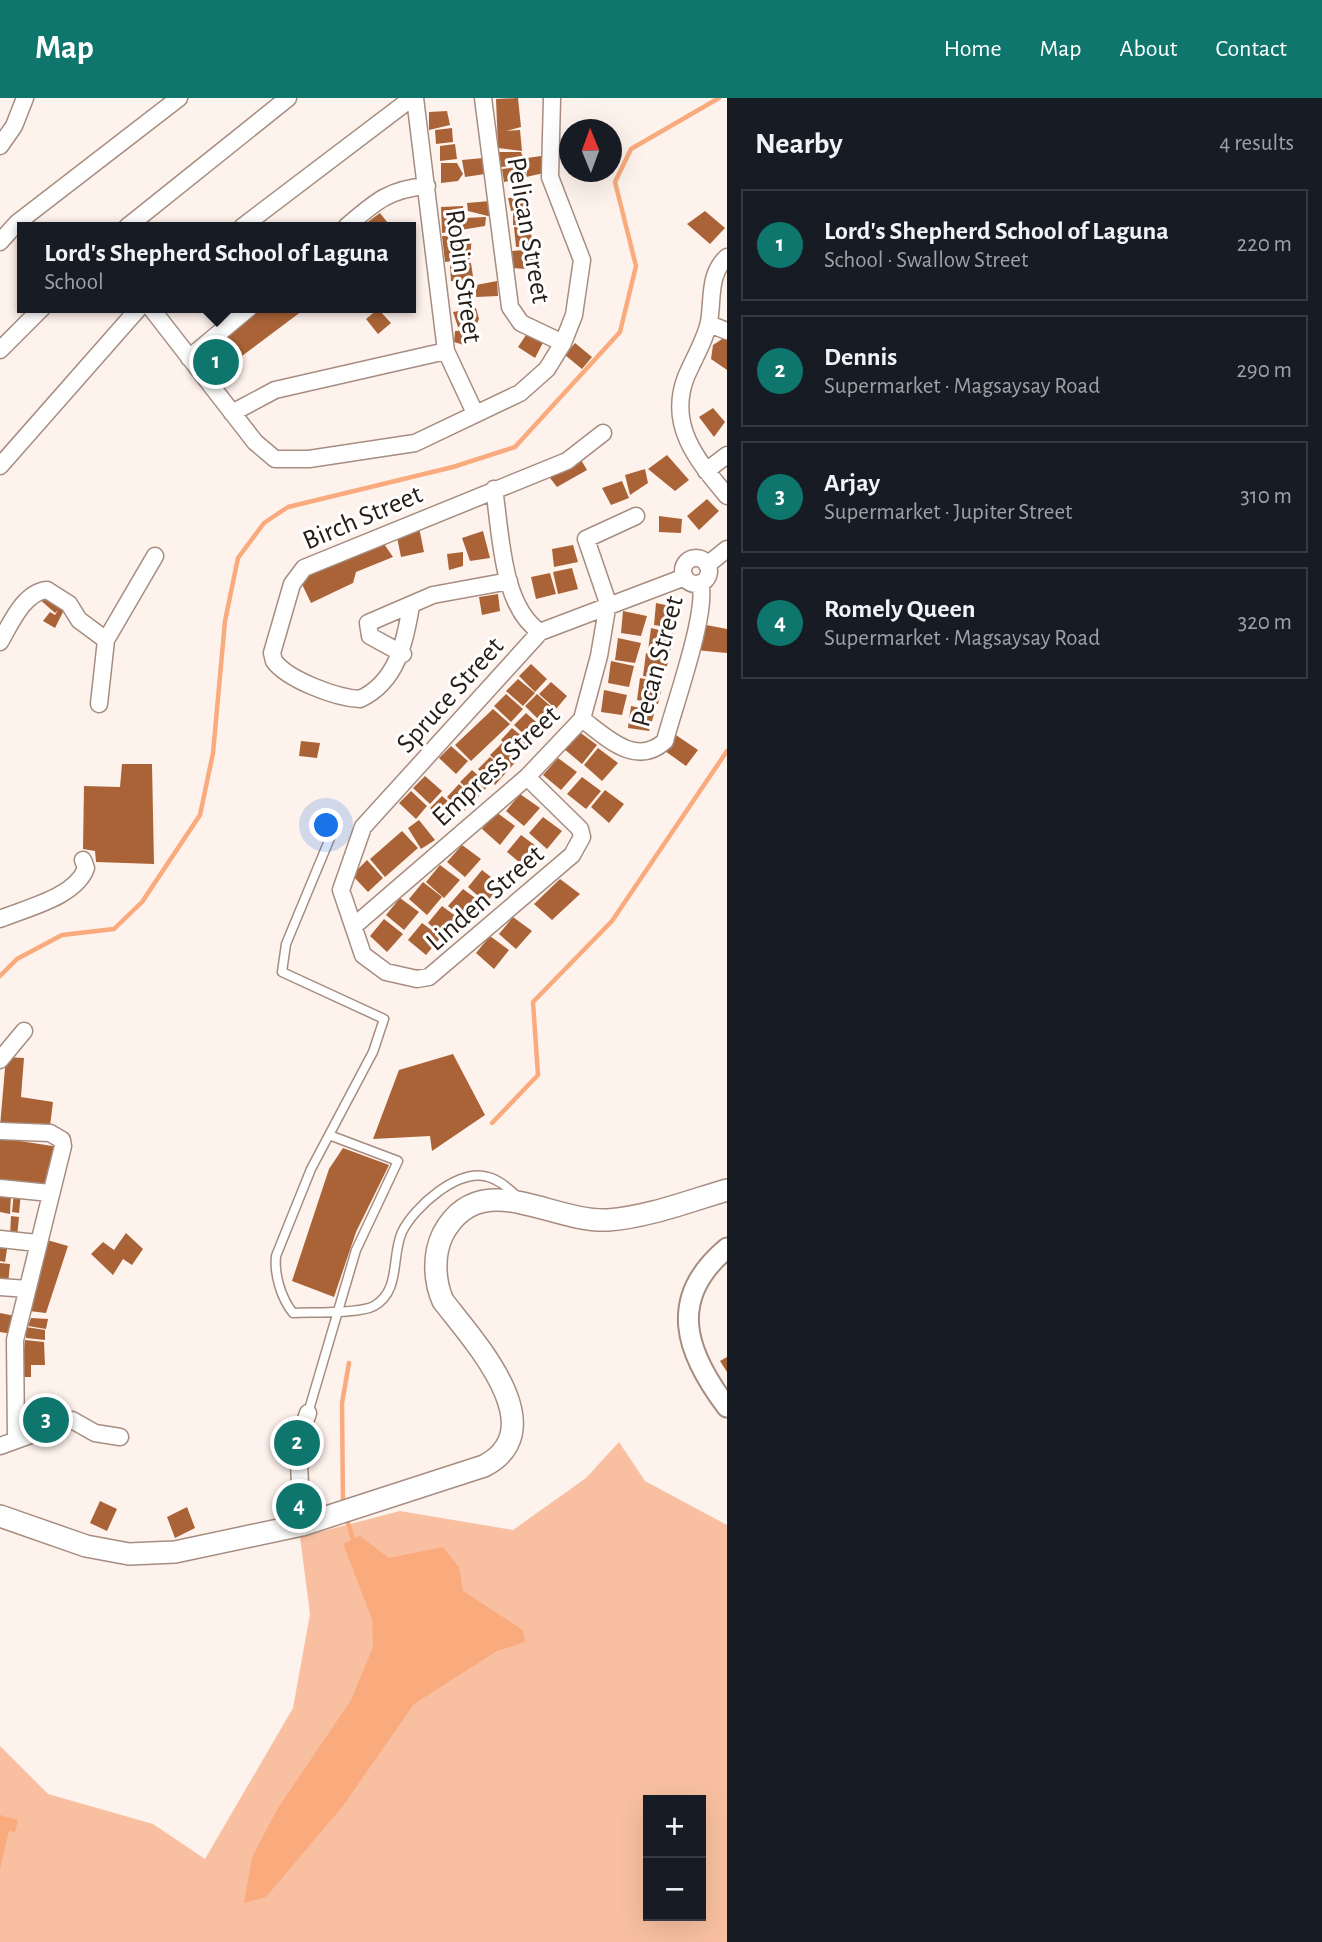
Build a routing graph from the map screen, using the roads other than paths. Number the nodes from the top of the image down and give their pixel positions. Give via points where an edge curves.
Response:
1 (25, 98) edge
2 (179, 98) edge
3 (288, 98) edge
4 (414, 98) edge
5 (483, 98) edge
6 (552, 98) edge
7 (0, 146) edge
8 (426, 186) junction
9 (18, 222) edge
10 (133, 222) edge
11 (249, 222) edge
12 (352, 222) edge
13 (17, 223) edge
14 (0, 242) edge
15 (727, 257) edge
16 (37, 313) edge
17 (135, 313) edge
18 (155, 313) edge
19 (243, 313) edge
20 (709, 324) junction
21 (727, 331) edge
22 (563, 344) junction
23 (0, 350) edge
24 (446, 351) junction
25 (189, 358) junction
26 (232, 413) junction
27 (475, 413) junction
28 (603, 433) dead end
29 (727, 455) edge
30 (0, 466) edge
31 (706, 471) junction
32 (494, 489) junction
33 (727, 496) edge
34 (636, 516) dead end
35 (727, 549) edge
36 (155, 556) dead end
37 (708, 565) junction
38 (693, 580) junction
39 (509, 581) junction
40 (608, 604) junction
41 (411, 606) junction
42 (540, 632) junction
43 (106, 640) junction
44 (0, 642) edge
45 (402, 654) junction
46 (99, 704) dead end
47 (582, 719) junction
48 (527, 777) junction
49 (335, 826) dead end
50 (82, 859) dead end
51 (0, 919) edge
52 (354, 926) junction
53 (24, 1031) dead end
54 (0, 1061) edge
55 (0, 1131) edge
56 (329, 1135) junction
57 (0, 1188) edge
58 (727, 1190) edge
59 (50, 1194) junction
60 (523, 1202) junction
61 (0, 1239) edge
62 (37, 1244) junction
63 (727, 1248) edge
64 (0, 1287) edge
65 (27, 1289) junction
66 (340, 1312) junction
67 (7, 1340) edge
68 (727, 1407) edge
69 (308, 1413) joint
70 (120, 1437) dead end
71 (16, 1438) junction
72 (0, 1446) edge
73 (0, 1516) edge
74 (302, 1525) junction

1 - 7 street
2 - 9 street
3 - 10 street
4 - 8 street, Robin Street
4 - 11 street
5 - 22 street, Pelican Street via 510,307 521,323
6 - 22 street via 551,177 582,260 574,315
8 - 12 street via 383,196
8 - 24 street, Robin Street
13 - 14 street
15 - 20 street via 715,274
16 - 23 street
17 - 30 street
18 - 25 street
19 - 25 street
20 - 21 street
20 - 31 street via 680,402 685,439
22 - 27 street via 557,357 520,393
24 - 26 street via 275,390
24 - 27 street, Robin Street
25 - 26 street
26 - 27 street via 264,453 275,459 309,459 415,443
28 - 32 street, Birch Street via 568,461
29 - 31 street
31 - 33 street
32 - 39 street
32 - 45 street, Birch Street via 397,527 297,574 272,653 279,668 334,694 360,699 379,686
34 - 40 street via 586,539
35 - 37 street
36 - 43 street
37 - 38 street via 708,576
37 - 38 street via 693,558 685,566
38 - 40 street, Spruce Street
38 - 47 street, Pecan Street via 699,617 665,741 656,750 622,749
39 - 41 street via 433,595
39 - 42 street via 518,610
40 - 42 street, Spruce Street
40 - 47 street, Empress Street
41 - 45 street, Birch Street
41 - 45 street via 368,623 367,629 378,642
42 - 52 street, Spruce Street via 363,827 341,884
43 - 44 street via 79,620 69,604 43,590 26,601
43 - 46 street
47 - 48 street, Empress Street
48 - 52 street, Empress Street
48 - 52 street, Linden Street via 575,822 582,837 578,847 440,969 429,978 416,979 386,972 363,955
49 - 56 lane via 286,944 282,972 384,1019 373,1052
50 - 51 street via 86,869 72,888
53 - 54 street
55 - 59 street via 50,1133 62,1140
56 - 66 lane via 398,1161 356,1250
56 - 66 lane via 311,1169 275,1269 293,1313
57 - 59 street
58 - 60 main road via 608,1220 557,1214
59 - 62 street
60 - 66 lane via 508,1187 486,1176 436,1191 402,1233 393,1285 374,1306
60 - 74 main road via 489,1200 464,1209 439,1243 436,1271 443,1301 507,1396 512,1419 509,1447 500,1458 464,1475
61 - 62 street
62 - 65 street
63 - 68 street via 703,1275 688,1314 694,1356
64 - 65 street
65 - 67 street
66 - 69 lane
67 - 71 street
69 - 74 street via 298,1443
70 - 71 street via 94,1433 72,1420
71 - 72 street
73 - 74 main road via 86,1546 129,1554 198,1549

